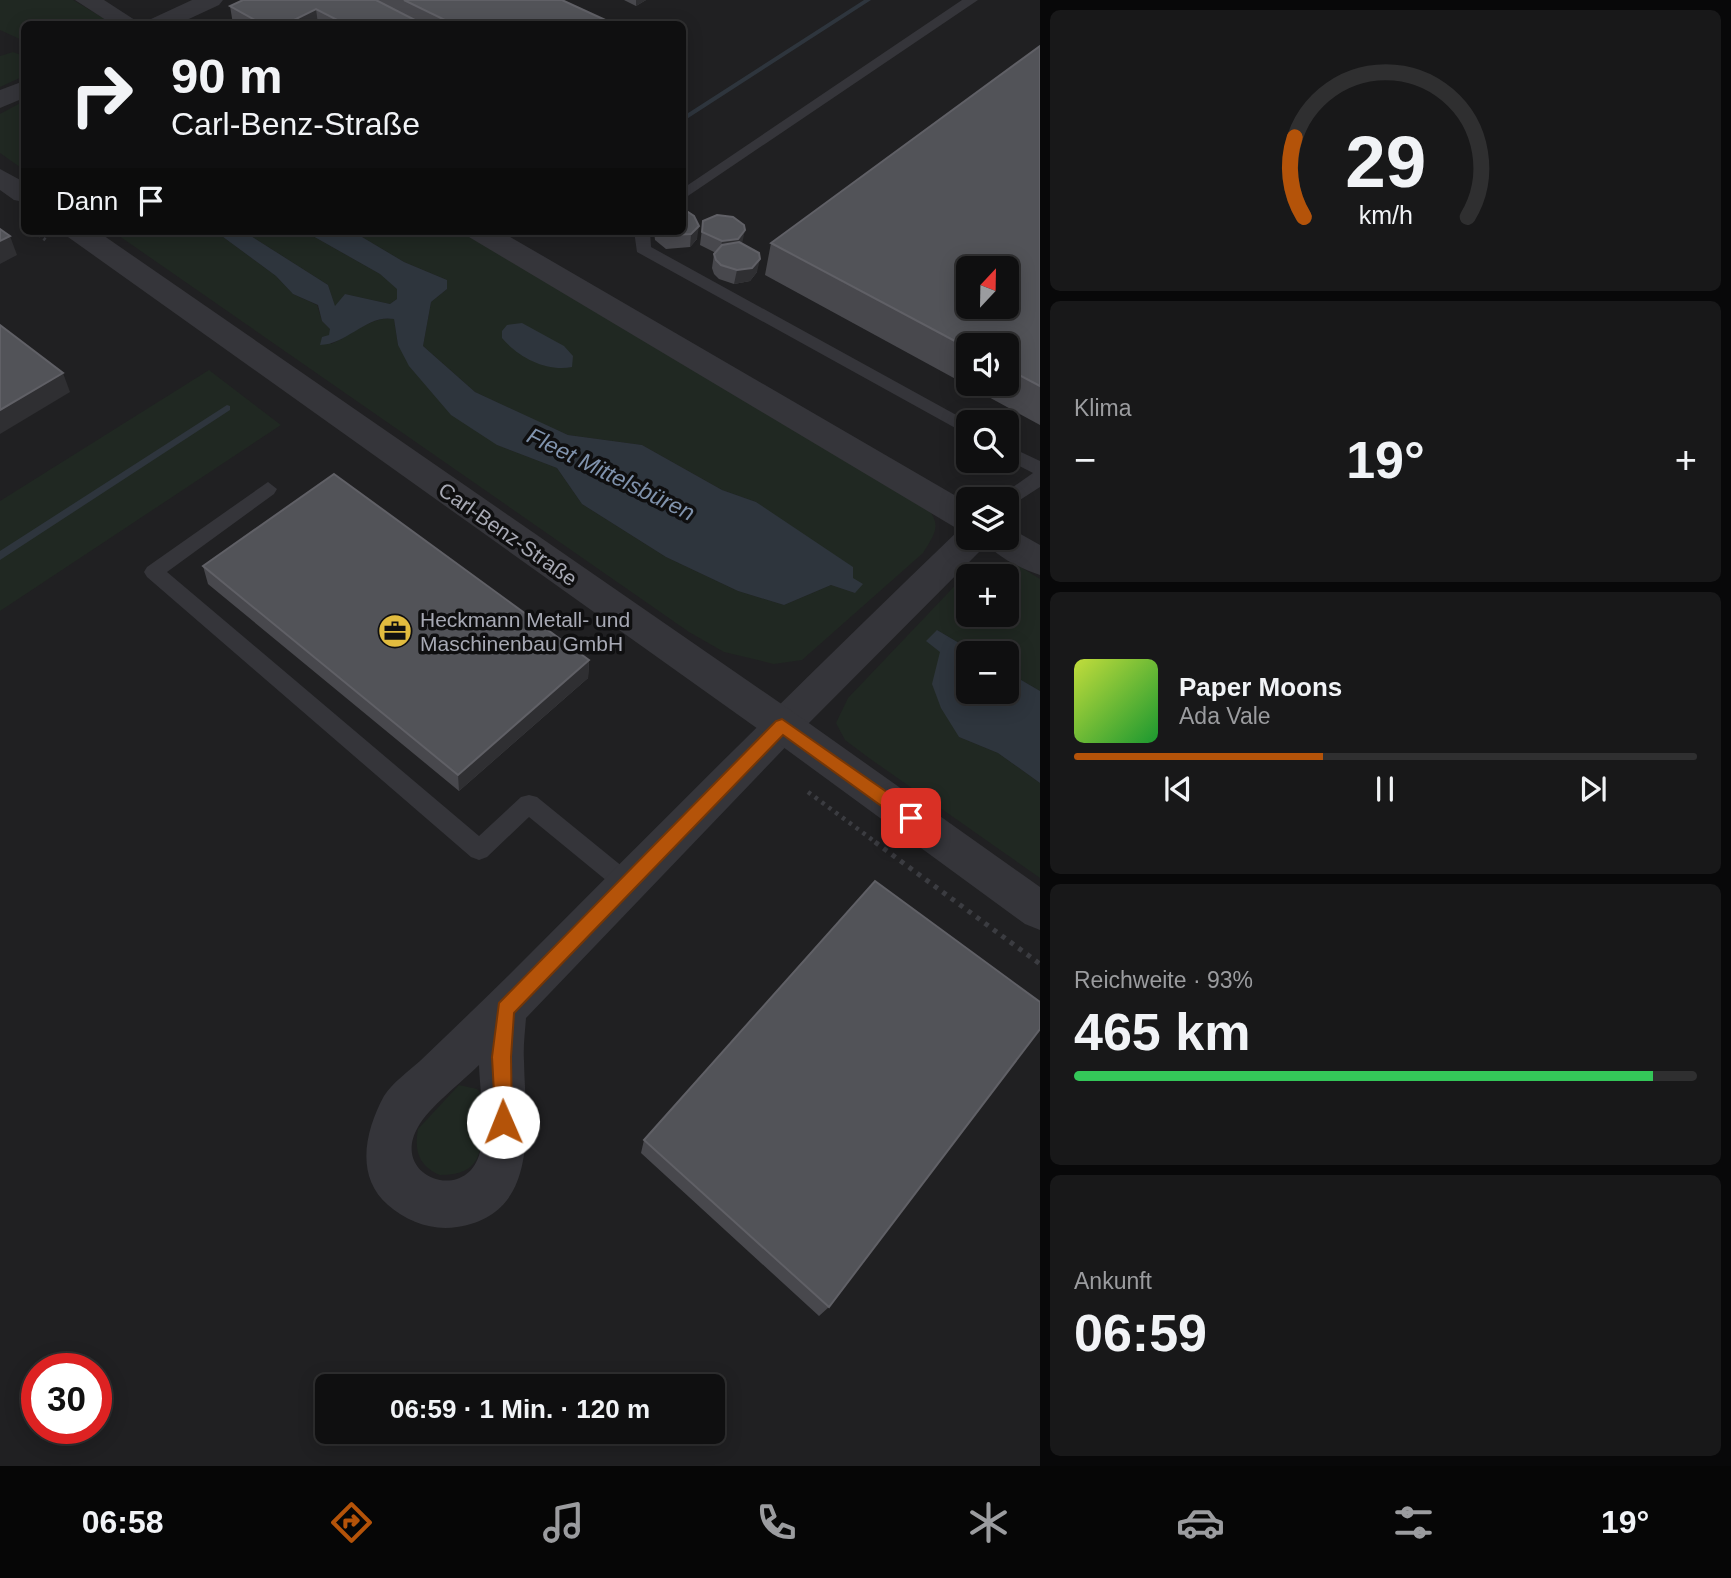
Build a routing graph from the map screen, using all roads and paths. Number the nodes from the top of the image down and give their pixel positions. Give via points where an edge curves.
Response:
1 (87, 0) edge
2 (211, 0) edge
3 (971, 0) edge
4 (124, 21) edge
5 (166, 21) edge
6 (21, 90) edge
7 (0, 100) edge
8 (0, 177) edge
9 (21, 192) edge
10 (686, 193) edge
11 (84, 235) edge
12 (486, 235) edge
13 (642, 235) edge
14 (956, 422) edge
15 (1019, 457) edge
16 (1040, 469) edge
17 (1040, 477) edge
18 (268, 489) dead end
19 (1019, 492) edge
20 (956, 512) edge
21 (1019, 549) edge
22 (960, 550) edge
23 (1040, 562) edge
24 (782, 725) junction
25 (626, 883) junction
26 (1040, 911) edge
27 (505, 1009) dead end

1 - 4 street
2 - 5 street
3 - 10 lane
6 - 7 street
8 - 9 street
11 - 24 street, Carl-Benz-Straße
12 - 20 street
13 - 14 lane via 643,249
15 - 16 lane
17 - 19 lane
18 - 25 lane via 154,572 479,850 529,804
21 - 23 street
22 - 24 street
24 - 25 street
24 - 26 street, Carl-Benz-Straße
25 - 27 street

